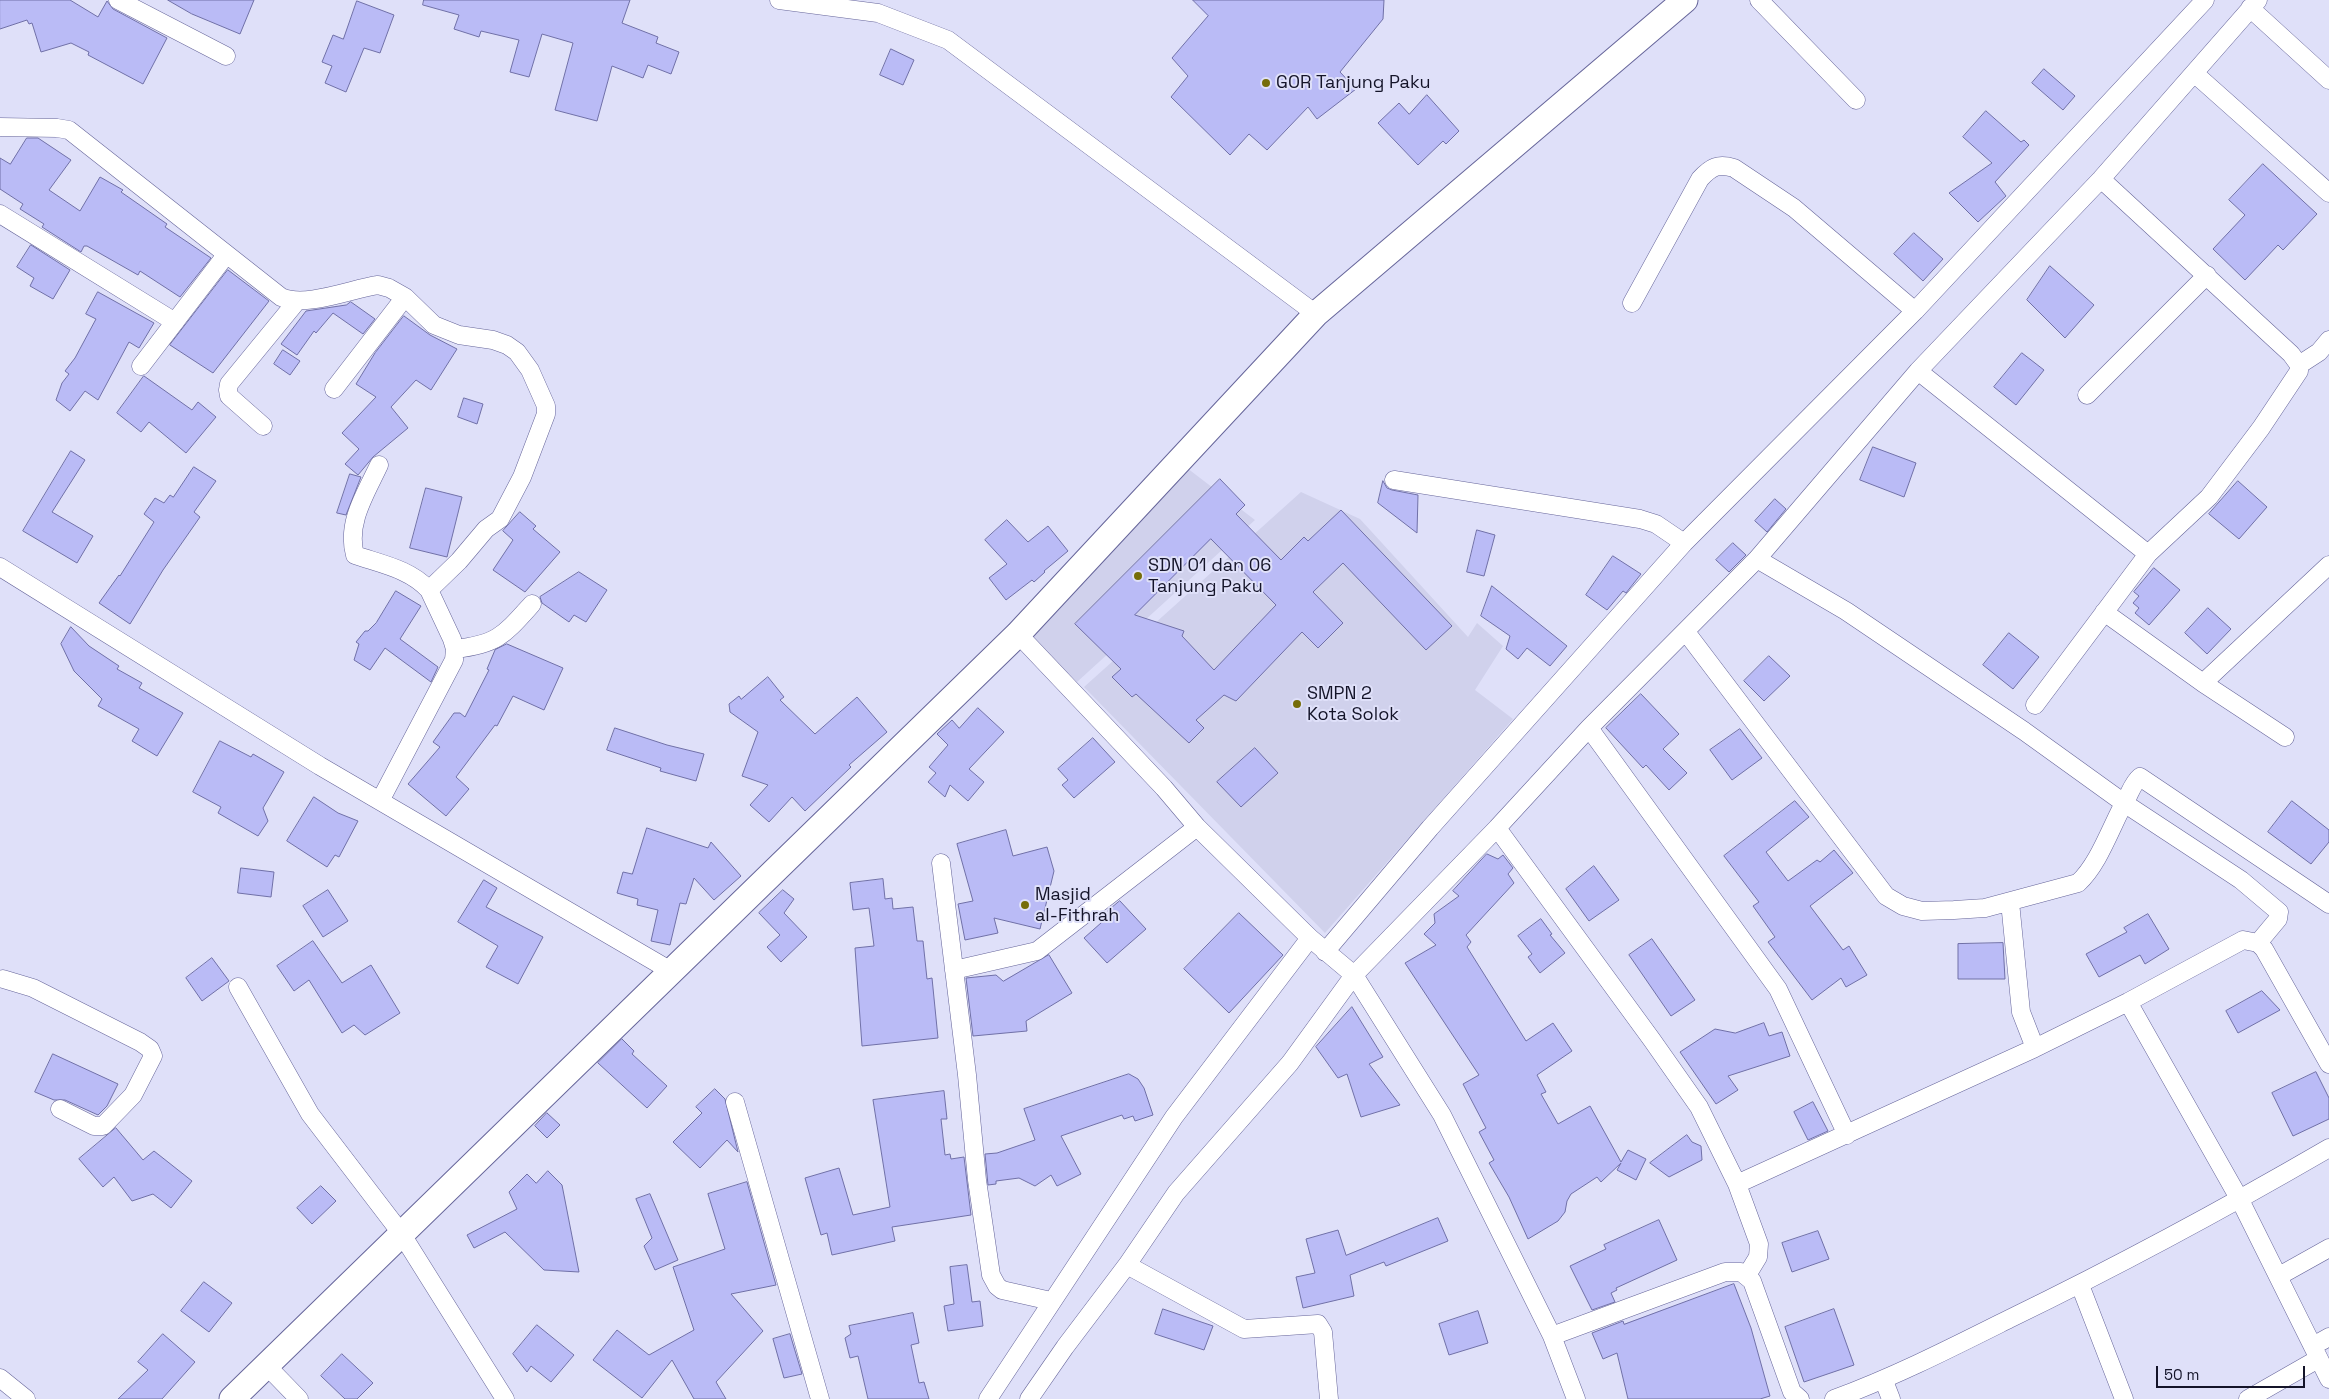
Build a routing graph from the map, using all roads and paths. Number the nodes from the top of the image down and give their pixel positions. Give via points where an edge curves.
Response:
1 (118, 0) edge
2 (778, 0) edge
3 (1685, 0) edge
4 (1759, 0) edge
5 (2205, 0) edge
6 (2254, 4) edge
7 (226, 56) dead end
8 (2194, 73) junction
9 (2329, 80) edge
10 (1856, 100) dead end
11 (0, 127) edge
12 (2101, 179) junction
13 (2329, 193) edge
14 (0, 214) edge
15 (226, 255) junction
16 (2207, 275) junction
17 (405, 297) junction
18 (297, 301) junction
19 (1632, 302) dead end
20 (1915, 311) junction
21 (1316, 314) junction
22 (175, 322) junction
23 (2329, 340) edge
24 (2299, 365) junction
25 (141, 366) dead end
26 (1918, 371) junction
27 (334, 389) dead end
28 (2087, 395) dead end
29 (263, 426) dead end
30 (379, 465) dead end
31 (1394, 480) dead end
32 (1684, 543) junction
33 (2148, 554) junction
34 (1757, 559) junction
35 (2329, 565) edge
36 (0, 567) edge
37 (429, 590) junction
38 (532, 604) dead end
39 (2104, 612) junction
40 (1686, 632) junction
41 (1018, 634) junction
42 (456, 649) junction
43 (2203, 683) junction
44 (2035, 706) dead end
45 (1589, 728) junction
46 (2285, 738) dead end
47 (380, 801) junction
48 (2124, 803) junction
49 (1197, 827) junction
50 (1498, 828) junction
51 (941, 863) dead end
52 (2010, 902) junction
53 (2329, 904) edge
54 (1310, 938) junction
55 (2258, 943) junction
56 (1325, 952) junction
57 (954, 970) junction
58 (671, 972) junction
59 (1354, 974) junction
60 (1, 981) edge
61 (238, 987) dead end
62 (2128, 1002) junction
63 (2035, 1048) junction
64 (2329, 1064) edge
65 (735, 1102) dead end
66 (60, 1109) dead end
67 (1847, 1135) junction
68 (2329, 1148) edge
69 (1736, 1184) junction
70 (2240, 1200) junction
71 (401, 1233) junction
72 (2329, 1248) edge
73 (1127, 1265) junction
74 (1747, 1275) junction
75 (2279, 1276) junction
76 (2080, 1285) junction
77 (1052, 1301) junction
78 (1552, 1336) junction
79 (2329, 1337) edge
80 (2316, 1352) junction
81 (266, 1366) junction
82 (0, 1378) edge
83 (2329, 1379) edge
84 (1884, 1381) junction
85 (26, 1399) edge
86 (232, 1399) edge
87 (299, 1399) edge
88 (504, 1399) edge
89 (820, 1399) edge
90 (988, 1399) edge
91 (1029, 1399) edge
92 (1329, 1399) edge
93 (1576, 1399) edge
94 (1800, 1399) edge
95 (1834, 1399) edge
96 (1891, 1399) edge
97 (2124, 1399) edge
98 (2248, 1399) edge

1 - 7 street
2 - 21 street via 878,13 948,40
3 - 21 street
4 - 10 street
5 - 20 street
6 - 8 street
6 - 9 street
8 - 12 street
8 - 13 street
11 - 15 street via 70,130
12 - 16 street
12 - 26 street
14 - 22 street
15 - 18 street via 281,297
15 - 22 street
16 - 24 street
16 - 28 street
17 - 18 street via 378,285
17 - 27 street
17 - 37 street via 434,325 459,335 493,340 517,352 530,370 546,406 546,414 522,477 500,519 486,529 460,561
18 - 29 street via 229,384 230,396
19 - 20 street via 1700,179 1714,166 1724,165 1734,168 1794,208
20 - 32 street
21 - 41 street
22 - 25 street
23 - 24 street via 2319,352
24 - 33 street via 2286,391 2209,496
26 - 33 street
26 - 34 street
30 - 37 street via 355,518 352,543 355,555 410,574
31 - 32 street via 1640,519 1656,524
32 - 56 street via 1430,828
33 - 39 street
34 - 40 street
34 - 48 street via 1846,611
35 - 43 street
36 - 47 street
37 - 42 street
38 - 42 street via 498,639 480,646
39 - 43 street
39 - 44 street
40 - 45 street
40 - 52 street via 1886,896 1903,906 1922,911 1986,908
41 - 49 street
41 - 58 street
42 - 47 street via 454,660
43 - 46 street
45 - 50 street
45 - 67 street via 1778,989
47 - 58 street
48 - 52 street via 2101,849 2078,884
48 - 53 street via 2138,779 2143,778
48 - 55 street via 2275,906 2278,919
49 - 54 street
49 - 57 street via 1036,951
50 - 59 street
50 - 69 street via 1698,1107
51 - 57 street
52 - 63 street via 2021,1012
54 - 56 street
54 - 77 street via 1174,1116
55 - 62 street via 2244,940 2235,943
55 - 64 street
56 - 59 street
57 - 77 street via 991,1275 1002,1290
58 - 71 street
59 - 73 street via 1290,1063 1176,1193
59 - 78 street via 1442,1115
60 - 66 street via 33,988 150,1049 153,1056 133,1095 103,1126 94,1126
61 - 71 street via 310,1114
62 - 63 street
62 - 70 street
63 - 67 street
65 - 89 street
67 - 69 street
68 - 70 street
69 - 74 street via 1759,1244 1758,1257
70 - 75 street
70 - 76 street
71 - 81 street
71 - 88 street
72 - 75 street
73 - 91 street
73 - 92 street via 1244,1330 1318,1324 1323,1332
74 - 78 street via 1725,1272
74 - 94 street via 1752,1281 1792,1392
75 - 80 street
76 - 84 street
76 - 97 street
77 - 90 street
78 - 93 street
79 - 80 street
80 - 83 street
80 - 98 street
81 - 86 street
81 - 87 street
82 - 85 street
84 - 95 street
84 - 96 street

